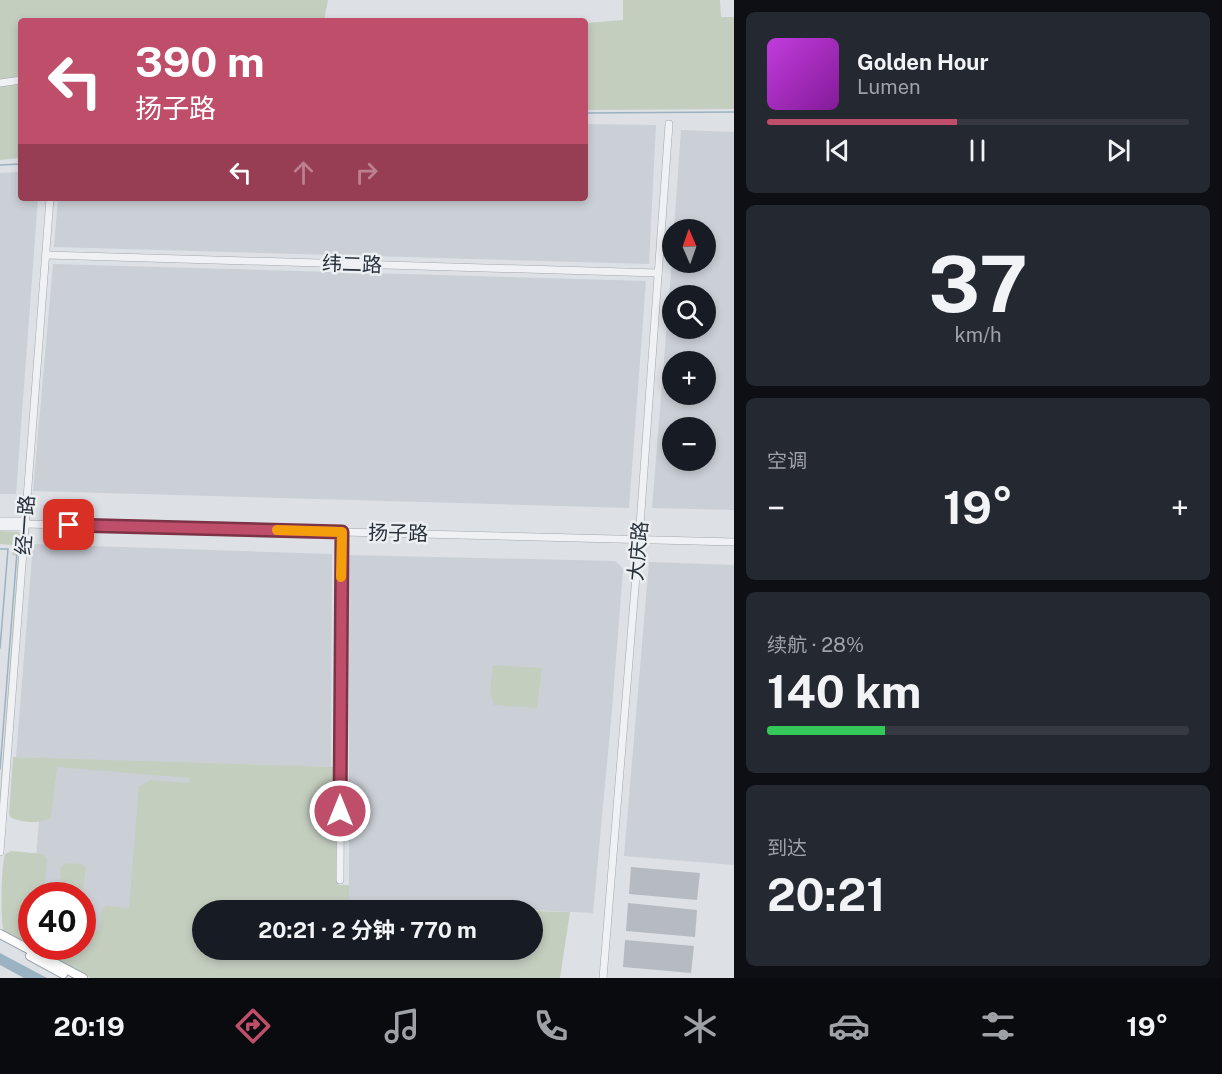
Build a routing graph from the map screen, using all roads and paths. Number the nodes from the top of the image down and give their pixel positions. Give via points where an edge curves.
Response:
1 (18, 81) edge
2 (0, 84) edge
3 (669, 124) dead end
4 (50, 201) edge
5 (46, 255) junction
6 (658, 273) junction
7 (0, 521) edge
8 (25, 524) junction
9 (0, 527) edge
10 (342, 532) junction
11 (639, 539) junction
12 (734, 542) edge
13 (0, 852) edge
14 (340, 880) dead end
15 (0, 934) edge
16 (0, 940) edge
17 (71, 978) edge
18 (83, 978) edge
19 (603, 978) edge

1 - 2 street
3 - 6 street, 大庆路
4 - 5 street, 经一路
5 - 6 street, 纬二路
5 - 8 street, 经一路
6 - 11 street, 大庆路
7 - 8 street, 扬子路
8 - 9 street, 扬子路
8 - 10 street, 扬子路
8 - 13 street, 经一路
10 - 11 street, 扬子路
10 - 14 street
11 - 12 street, 扬子路
11 - 19 street, 大庆路
15 - 18 main road
16 - 17 main road

